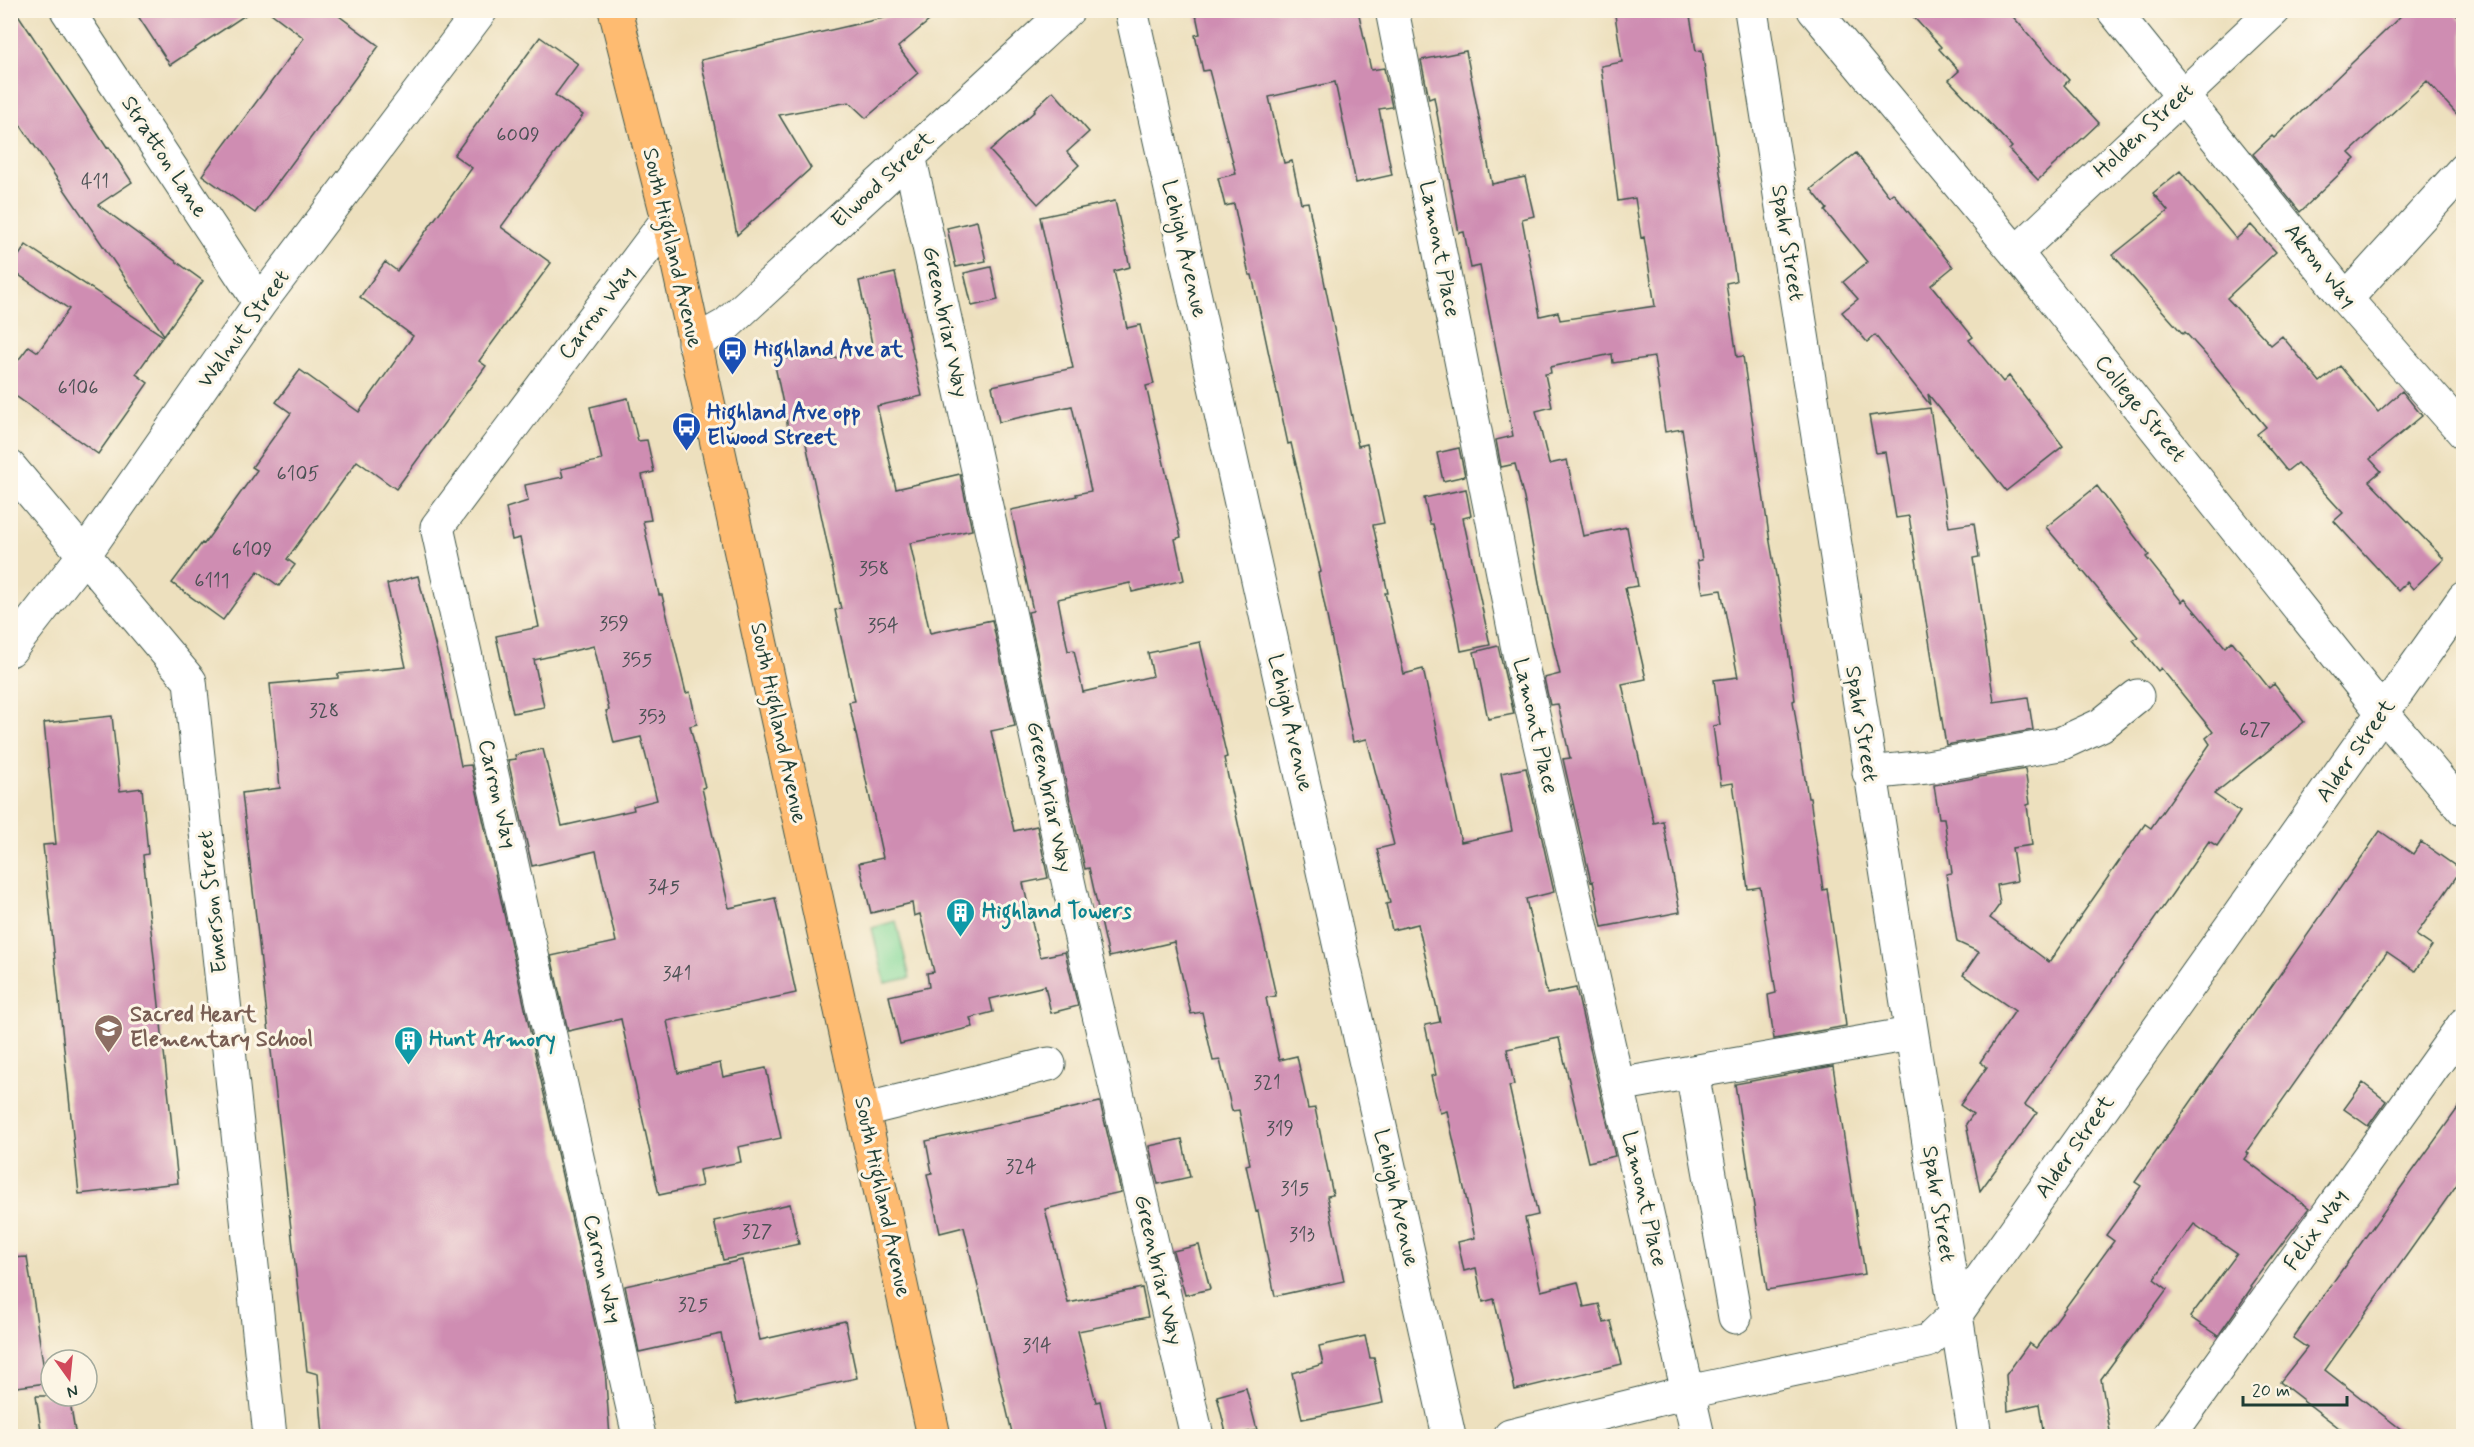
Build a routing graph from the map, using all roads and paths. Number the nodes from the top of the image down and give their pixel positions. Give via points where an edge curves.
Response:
1 (68, 10) edge
2 (481, 10) edge
3 (615, 10) edge
4 (1068, 10) edge
5 (1131, 10) edge
6 (1392, 10) edge
7 (1751, 10) edge
8 (1814, 10) edge
9 (2113, 10) edge
10 (2274, 10) edge
11 (2182, 95) junction
12 (909, 155) junction
13 (2463, 169) edge
14 (668, 219) junction
15 (2016, 253) junction
16 (2346, 299) junction
17 (260, 303) junction
18 (694, 343) junction
19 (2463, 433) edge
20 (10, 467) edge
21 (84, 555) junction
22 (2463, 598) edge
23 (10, 650) edge
24 (2137, 696) dead end
25 (2383, 713) junction
26 (1869, 773) junction
27 (2463, 810) edge
28 (2463, 1024) edge
29 (1910, 1034) junction
30 (1049, 1064) dead end
31 (1692, 1072) junction
32 (1617, 1085) junction
33 (863, 1110) junction
34 (1956, 1314) junction
35 (1735, 1317) dead end
36 (1688, 1392) junction
37 (270, 1437) edge
38 (639, 1437) edge
39 (934, 1437) edge
40 (1197, 1437) edge
41 (1449, 1437) edge
42 (1510, 1437) edge
43 (1698, 1437) edge
44 (1975, 1437) edge
45 (2169, 1437) edge

1 - 17 street, Stratton Lane
2 - 17 street, Walnut Street
3 - 14 main road, South Highland Avenue
4 - 12 street, Elwood Street
5 - 41 street, Lehigh Avenue
6 - 32 street, Lamont Place via 1516,644
7 - 26 street, Spahr Street
8 - 15 street, College Street
9 - 11 street, Akron Way
10 - 11 street, Holden Street
11 - 15 street, Holden Street
11 - 16 street, Akron Way
12 - 18 street, Elwood Street via 726,325
12 - 40 street, Greenbriar Way via 1074,908
13 - 16 street
14 - 18 main road, South Highland Avenue
14 - 38 street, Carron Way via 437,527
15 - 25 street, College Street
16 - 19 street, Akron Way
17 - 21 street, Walnut Street
18 - 33 main road, South Highland Avenue
20 - 21 street, Emerson Street
21 - 23 street, Walnut Street
21 - 37 street, Emerson Street via 190,681
22 - 25 street, Alder Street
24 - 26 street via 2101,725 2060,744
25 - 27 street, College Street
25 - 34 street, Alder Street
26 - 29 street, Spahr Street
28 - 45 street, Felix Way
29 - 31 street
29 - 34 street, Spahr Street
30 - 33 street
31 - 32 street
31 - 35 street
32 - 36 street, Lamont Place
33 - 39 main road, South Highland Avenue
34 - 36 street, Alder Street via 1929,1341
34 - 44 street, Spahr Street
36 - 42 street, Alder Street
36 - 43 street, Lamont Place

